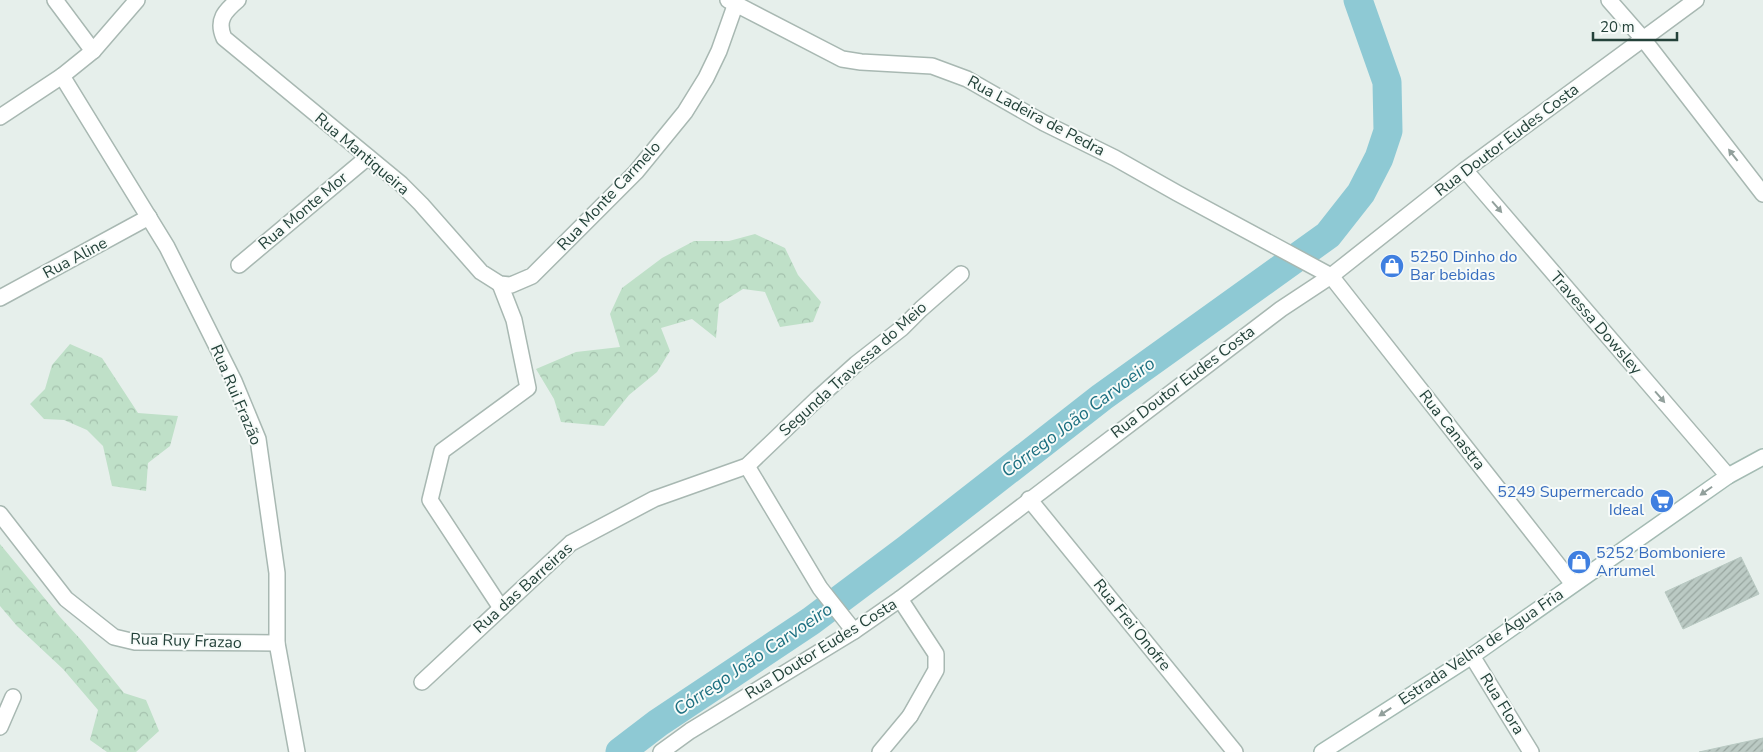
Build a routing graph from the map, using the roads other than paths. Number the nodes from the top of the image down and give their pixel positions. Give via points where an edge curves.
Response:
1 (55, 0) edge
2 (138, 0) edge
3 (238, 0) edge
4 (1609, 0) edge
5 (1696, 0) edge
6 (732, 2) edge
7 (1644, 40) junction
8 (93, 51) junction
9 (62, 76) junction
10 (0, 117) edge
11 (368, 157) junction
12 (1465, 170) junction
13 (1763, 194) edge
14 (149, 217) junction
15 (239, 265) dead end
16 (961, 274) dead end
17 (1331, 276) junction
18 (500, 284) junction
19 (0, 298) edge
20 (1763, 457) edge
21 (746, 466) junction
22 (1728, 476) junction
23 (1030, 499) junction
24 (0, 514) edge
25 (1573, 584) junction
26 (900, 599) junction
27 (501, 608) junction
28 (854, 631) junction
29 (277, 643) junction
30 (1472, 656) junction
31 (422, 682) dead end
32 (12, 697) dead end
33 (0, 727) edge
34 (297, 752) edge
35 (661, 752) edge
36 (880, 752) edge
37 (1234, 752) edge
38 (1322, 752) edge
39 (1531, 752) edge

1 - 8 street
2 - 8 street
3 - 11 street, Rua Mantiqueira via 224,15 220,29 224,38
4 - 7 street
5 - 7 street, Rua Doutor Eudes Costa
6 - 17 street, Rua Ladeira de Pedra via 842,59 932,66 967,79
6 - 18 street, Rua Monte Carmelo via 719,51 706,78 685,112 636,172 532,276 511,285
7 - 12 street, Rua Doutor Eudes Costa
13 -> 7 street
8 - 9 street
9 - 10 street
9 - 14 street, Rua Rui Frazão
11 - 15 street, Rua Monte Mor
11 - 18 street, Rua Mantiqueira via 421,204 481,272
12 - 17 street, Rua Doutor Eudes Costa
12 -> 22 street, Travessa Dowsley
14 - 19 street, Rua Aline
14 - 29 street, Rua Rui Frazão via 234,381 258,439 277,573
16 - 21 street, Segunda Travessa do Meio via 902,328 856,364
17 - 23 street, Rua Doutor Eudes Costa via 1280,309
17 - 25 street, Rua Canastra
18 - 27 street via 514,320 528,388 442,451 430,500
20 - 22 street, Estrada Velha de Água Fria
21 - 27 street, Rua das Barreiras via 654,499 571,543
21 - 28 street via 820,588
22 -> 25 street, Estrada Velha de Água Fria
23 - 26 street, Rua Doutor Eudes Costa
23 - 37 street, Rua Frei Onofre
24 - 29 street, Rua Ruy Frazao via 66,599 114,637 135,642
25 - 30 street, Estrada Velha de Água Fria
26 - 28 street, Rua Doutor Eudes Costa
26 - 36 street via 936,654 937,664 910,716
27 - 31 street, Rua das Barreiras
28 - 35 street, Rua Doutor Eudes Costa
29 - 34 street, Rua Rui Frazão
30 -> 38 street, Estrada Velha de Água Fria
30 - 39 street, Rua Flora
32 - 33 street

